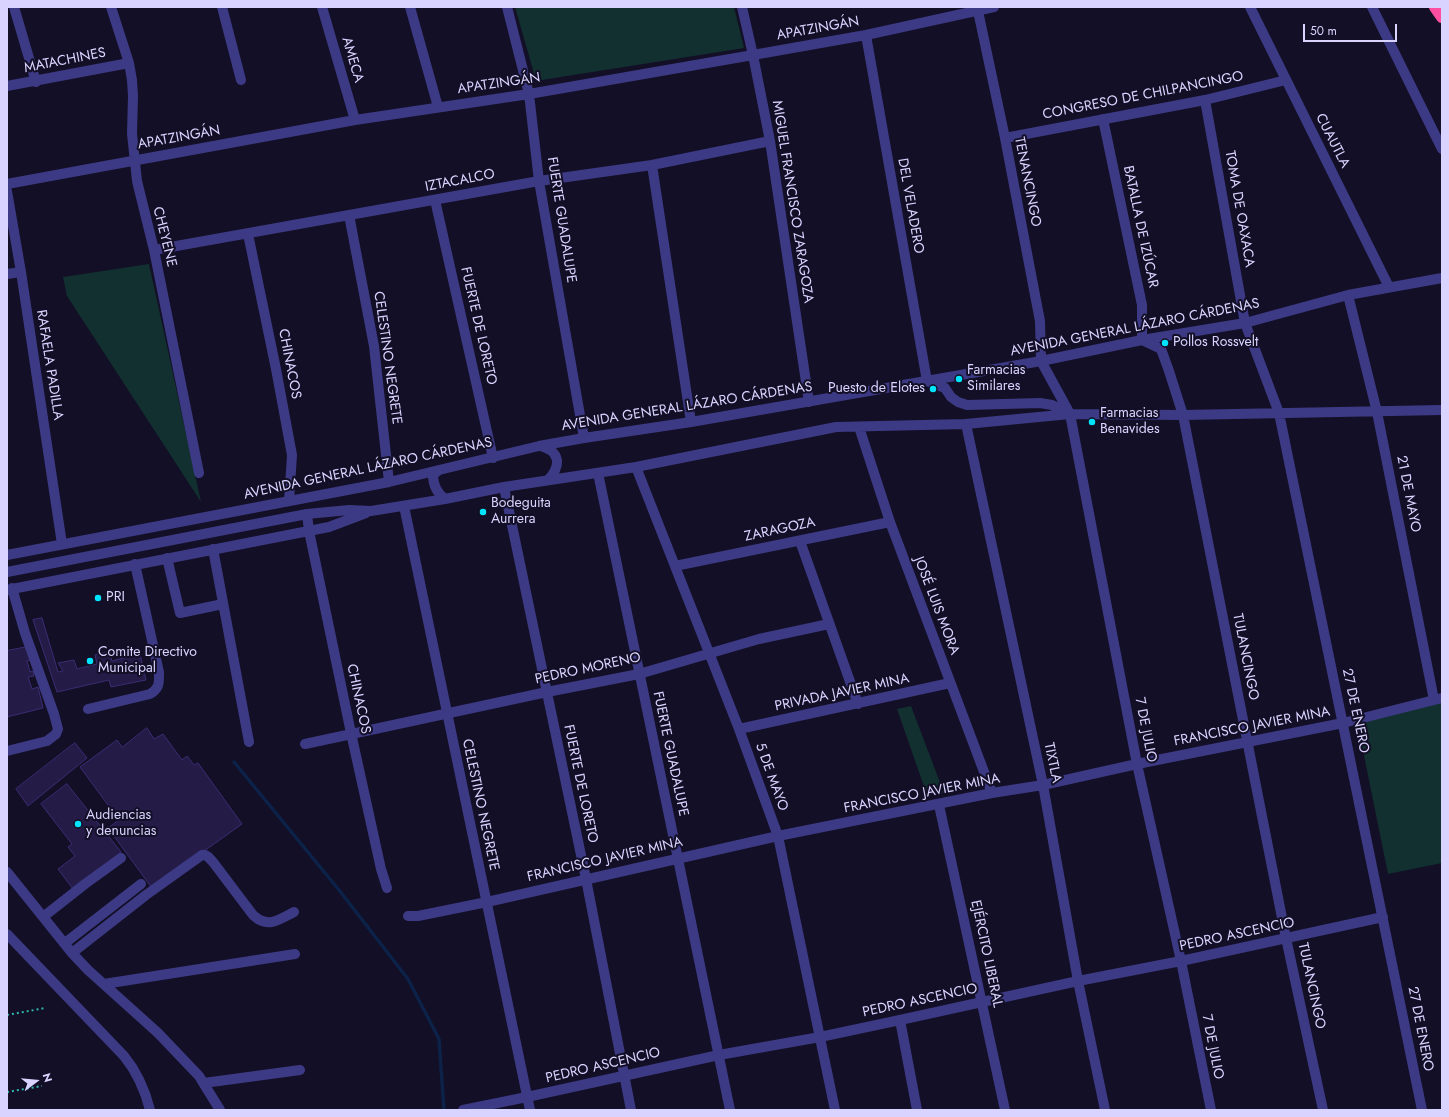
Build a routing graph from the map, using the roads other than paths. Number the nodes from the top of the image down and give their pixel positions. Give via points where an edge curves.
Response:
1 (14, 7) edge
2 (111, 7) edge
3 (222, 7) edge
4 (322, 7) edge
5 (410, 7) edge
6 (507, 7) edge
7 (742, 7) edge
8 (994, 7) edge
9 (1250, 7) edge
10 (1372, 7) edge
11 (1436, 7) edge
12 (978, 10) junction
13 (1442, 17) edge
14 (866, 35) junction
15 (753, 56) junction
16 (129, 62) junction
17 (241, 80) dead end
18 (1286, 80) junction
19 (36, 82) junction
20 (7, 86) edge
21 (529, 94) junction
22 (1205, 100) junction
23 (438, 107) junction
24 (1103, 119) junction
25 (355, 120) junction
26 (1005, 138) junction
27 (770, 141) junction
28 (1442, 149) edge
29 (135, 161) junction
30 (652, 165) junction
31 (539, 181) junction
32 (7, 184) edge
33 (7, 191) edge
34 (435, 200) junction
35 (349, 215) junction
36 (248, 234) junction
37 (154, 250) junction
38 (21, 272) junction
39 (7, 274) edge
40 (1442, 278) edge
41 (1389, 287) junction
42 (1348, 295) junction
43 (1245, 323) junction
44 (1142, 340) junction
45 (1041, 360) junction
46 (927, 381) junction
47 (809, 402) junction
48 (1442, 410) edge
49 (1378, 412) junction
50 (1279, 413) junction
51 (1070, 414) junction
52 (1183, 415) junction
53 (691, 422) junction
54 (966, 424) junction
55 (859, 427) junction
56 (584, 438) junction
57 (539, 446) junction
58 (493, 458) junction
59 (636, 467) junction
60 (438, 470) junction
61 (199, 473) dead end
62 (598, 473) junction
63 (548, 480) junction
64 (389, 482) junction
65 (504, 487) junction
66 (446, 499) junction
67 (289, 502) junction
68 (404, 506) junction
69 (371, 511) junction
70 (307, 514) junction
71 (890, 522) junction
72 (309, 531) junction
73 (800, 540) junction
74 (62, 544) junction
75 (213, 550) junction
76 (7, 555) edge
77 (85, 557) junction
78 (167, 558) junction
79 (135, 564) junction
80 (675, 566) junction
81 (106, 570) junction
82 (7, 572) edge
83 (10, 589) edge
84 (223, 604) junction
85 (829, 624) junction
86 (709, 654) junction
87 (639, 674) junction
88 (950, 683) junction
89 (546, 692) junction
90 (1438, 699) edge
91 (858, 704) junction
92 (88, 709) dead end
93 (447, 713) junction
94 (1343, 723) junction
95 (739, 730) junction
96 (351, 733) junction
97 (249, 742) dead end
98 (1247, 742) junction
99 (305, 744) dead end
100 (7, 751) edge
101 (1137, 764) junction
102 (1043, 785) junction
103 (992, 794) junction
104 (940, 805) junction
105 (778, 836) junction
106 (121, 858) dead end
107 (677, 858) junction
108 (7, 872) edge
109 (586, 879) junction
110 (141, 884) dead end
111 (387, 888) dead end
112 (487, 902) junction
113 (294, 912) dead end
114 (408, 916) dead end
115 (43, 917) junction
116 (1383, 917) junction
117 (7, 934) edge
118 (1286, 938) junction
119 (65, 943) junction
120 (72, 953) junction
121 (295, 954) dead end
122 (1181, 962) junction
123 (1078, 981) junction
124 (104, 984) junction
125 (982, 1003) junction
126 (900, 1020) junction
127 (820, 1037) junction
128 (719, 1055) junction
129 (300, 1070) dead end
130 (624, 1075) junction
131 (204, 1083) junction
132 (527, 1098) junction
133 (150, 1110) edge
134 (220, 1110) edge
135 (463, 1110) edge
136 (530, 1110) edge
137 (631, 1110) edge
138 (730, 1110) edge
139 (835, 1110) edge
140 (917, 1110) edge
141 (1005, 1110) edge
142 (1105, 1110) edge
143 (1211, 1110) edge
144 (1323, 1110) edge
145 (1422, 1110) edge

1 - 19 street
2 - 16 street, CHEYENE
3 - 17 street
4 - 25 street, AMECA
5 - 23 street
6 - 21 street, FUERTE GUADALUPE
7 - 15 street, MIGUEL FRANCISCO ZARAGOZA
8 - 12 street, APATZINGÁN
9 - 18 street, CUAUTLA
10 - 28 street
11 - 13 highway
12 - 14 street, APATZINGÁN
12 - 26 street, TENANCINGO
14 - 15 street, APATZINGÁN
14 - 46 street, DEL VELADERO
15 - 21 street, APATZINGÁN
15 - 27 street, MIGUEL FRANCISCO ZARAGOZA
16 - 19 street, MATACHINES
16 - 29 street, CHEYENE via 134,96 132,134
18 - 22 street, CONGRESO DE CHILPANCINGO
18 - 41 street, CUAUTLA
19 - 20 street, MATACHINES
21 - 23 street, APATZINGÁN
21 - 31 street, FUERTE GUADALUPE
22 - 24 street, CONGRESO DE CHILPANCINGO
22 - 43 street, TOMA DE OAXACA
23 - 25 street, APATZINGÁN
24 - 26 street, CONGRESO DE CHILPANCINGO
24 - 44 street, BATALLA DE IZÚCAR via 1142,305
25 - 29 street, APATZINGÁN
26 - 45 street, TENANCINGO via 1040,321
27 - 30 street, IZTACALCO
27 - 47 street, MIGUEL FRANCISCO ZARAGOZA
29 - 32 street, APATZINGÁN
29 - 37 street, CHEYENE via 140,195
30 - 31 street, IZTACALCO
30 - 53 street
31 - 34 street, IZTACALCO
31 - 56 street, FUERTE GUADALUPE
33 - 38 street, RAFAELA PADILLA
34 - 35 street, IZTACALCO
34 - 58 street, FUERTE DE LORETO
35 - 36 street, IZTACALCO
35 - 64 street, CELESTINO NEGRETE via 374,346
36 - 37 street, IZTACALCO
36 - 67 street, CHINACOS via 292,455
37 - 61 street, CHEYENE
38 - 39 street
38 - 74 street, RAFAELA PADILLA
40 - 41 street, AVENIDA GENERAL LÁZARO CÁRDENAS
41 - 42 street, AVENIDA GENERAL LÁZARO CÁRDENAS
42 - 43 street, AVENIDA GENERAL LÁZARO CÁRDENAS
42 - 49 street, 21 DE MAYO
43 - 44 street, AVENIDA GENERAL LÁZARO CÁRDENAS
43 - 50 street, 27 DE ENERO
44 - 45 street, AVENIDA GENERAL LÁZARO CÁRDENAS
44 - 52 street, TULANCINGO via 1161,349
45 - 46 street, AVENIDA GENERAL LÁZARO CÁRDENAS
45 - 51 street, 7 DE JULIO
46 - 47 street, AVENIDA GENERAL LÁZARO CÁRDENAS
46 - 51 street via 945,388 951,397 967,405 1052,405
47 - 53 street, AVENIDA GENERAL LÁZARO CÁRDENAS
48 - 49 street
49 - 50 street
49 - 90 street, 21 DE MAYO
50 - 52 street
50 - 94 street, 27 DE ENERO
51 - 52 street
51 - 54 street
51 - 101 street, 7 DE JULIO
52 - 98 street, TULANCINGO
53 - 56 street, AVENIDA GENERAL LÁZARO CÁRDENAS
54 - 55 street
54 - 102 street, TIXTLA
55 - 59 street via 826,429
55 - 71 street, JOSÉ LUIS MORA
56 - 57 street, AVENIDA GENERAL LÁZARO CÁRDENAS
57 - 58 street, AVENIDA GENERAL LÁZARO CÁRDENAS
57 - 63 street via 548,448 555,455 556,467
58 - 60 street, AVENIDA GENERAL LÁZARO CÁRDENAS
59 - 62 street
59 - 80 street, 5 DE MAYO
60 - 64 street, AVENIDA GENERAL LÁZARO CÁRDENAS
60 - 66 street via 433,475 433,480 437,491
62 - 63 street
62 - 87 street, FUERTE GUADALUPE
63 - 65 street
64 - 67 street, AVENIDA GENERAL LÁZARO CÁRDENAS
65 - 66 street
65 - 89 street, FUERTE DE LORETO
66 - 68 street
67 - 74 street, AVENIDA GENERAL LÁZARO CÁRDENAS
68 - 69 street
68 - 93 street, CELESTINO NEGRETE
69 - 70 street via 349,510
69 - 72 street via 329,527
70 - 72 street, CHINACOS
70 - 77 street
71 - 73 street, ZARAGOZA
71 - 88 street, JOSÉ LUIS MORA
72 - 75 street
72 - 96 street, CHINACOS
73 - 80 street, ZARAGOZA
73 - 85 street
74 - 76 street, AVENIDA GENERAL LÁZARO CÁRDENAS
75 - 78 street
75 - 84 street
77 - 81 street
77 - 82 street
78 - 79 street
78 - 84 street via 180,613
79 - 81 street
79 - 92 street via 159,672 159,683 156,691 150,694
80 - 86 street, 5 DE MAYO
81 - 83 street
83 - 100 street via 58,729 47,741
84 - 97 street
85 - 86 street, PEDRO MORENO via 759,639
85 - 91 street
86 - 87 street, PEDRO MORENO
86 - 95 street, 5 DE MAYO
87 - 89 street, PEDRO MORENO
87 - 107 street, FUERTE GUADALUPE
88 - 91 street, PRIVADA JAVIER MINA
88 - 103 street, JOSÉ LUIS MORA
89 - 93 street, PEDRO MORENO
89 - 109 street, FUERTE DE LORETO
90 - 94 street, FRANCISCO JAVIER MINA
91 - 95 street, PRIVADA JAVIER MINA
93 - 96 street, PEDRO MORENO
93 - 112 street, CELESTINO NEGRETE
94 - 98 street, FRANCISCO JAVIER MINA
94 - 116 street, 27 DE ENERO
95 - 105 street, 5 DE MAYO
96 - 99 street, PEDRO MORENO
96 - 111 street, CHINACOS
98 - 101 street, FRANCISCO JAVIER MINA
98 - 118 street, TULANCINGO
101 - 102 street, FRANCISCO JAVIER MINA
101 - 122 street, 7 DE JULIO
102 - 103 street, FRANCISCO JAVIER MINA
102 - 123 street, TIXTLA
103 - 104 street, FRANCISCO JAVIER MINA
104 - 105 street, FRANCISCO JAVIER MINA
104 - 125 street, EJÉRCITO LIBERAL
105 - 107 street, FRANCISCO JAVIER MINA
105 - 127 street, 5 DE MAYO
106 - 115 street
107 - 109 street, FRANCISCO JAVIER MINA
107 - 128 street, FUERTE GUADALUPE
108 - 115 street
109 - 112 street, FRANCISCO JAVIER MINA
109 - 130 street, FUERTE DE LORETO
110 - 119 street
112 - 114 street, FRANCISCO JAVIER MINA
112 - 132 street, CELESTINO NEGRETE
113 - 120 street via 269,923 259,921 205,854 146,895
115 - 119 street
116 - 118 street, PEDRO ASCENCIO
116 - 145 street, 27 DE ENERO
117 - 133 street via 124,1056 139,1078
118 - 122 street, PEDRO ASCENCIO
118 - 144 street, TULANCINGO
119 - 120 street
120 - 124 street
121 - 124 street
122 - 123 street, PEDRO ASCENCIO
122 - 143 street, 7 DE JULIO
123 - 125 street, PEDRO ASCENCIO
123 - 142 street, TIXTLA
124 - 131 street via 158,1033
125 - 126 street, PEDRO ASCENCIO
125 - 141 street, EJÉRCITO LIBERAL
126 - 127 street, PEDRO ASCENCIO
126 - 140 street
127 - 128 street, PEDRO ASCENCIO
127 - 139 street, 5 DE MAYO
128 - 130 street, PEDRO ASCENCIO
128 - 138 street, FUERTE GUADALUPE
129 - 131 street
130 - 132 street, PEDRO ASCENCIO
130 - 137 street, FUERTE DE LORETO
131 - 134 street
132 - 135 street, PEDRO ASCENCIO
132 - 136 street, CELESTINO NEGRETE

